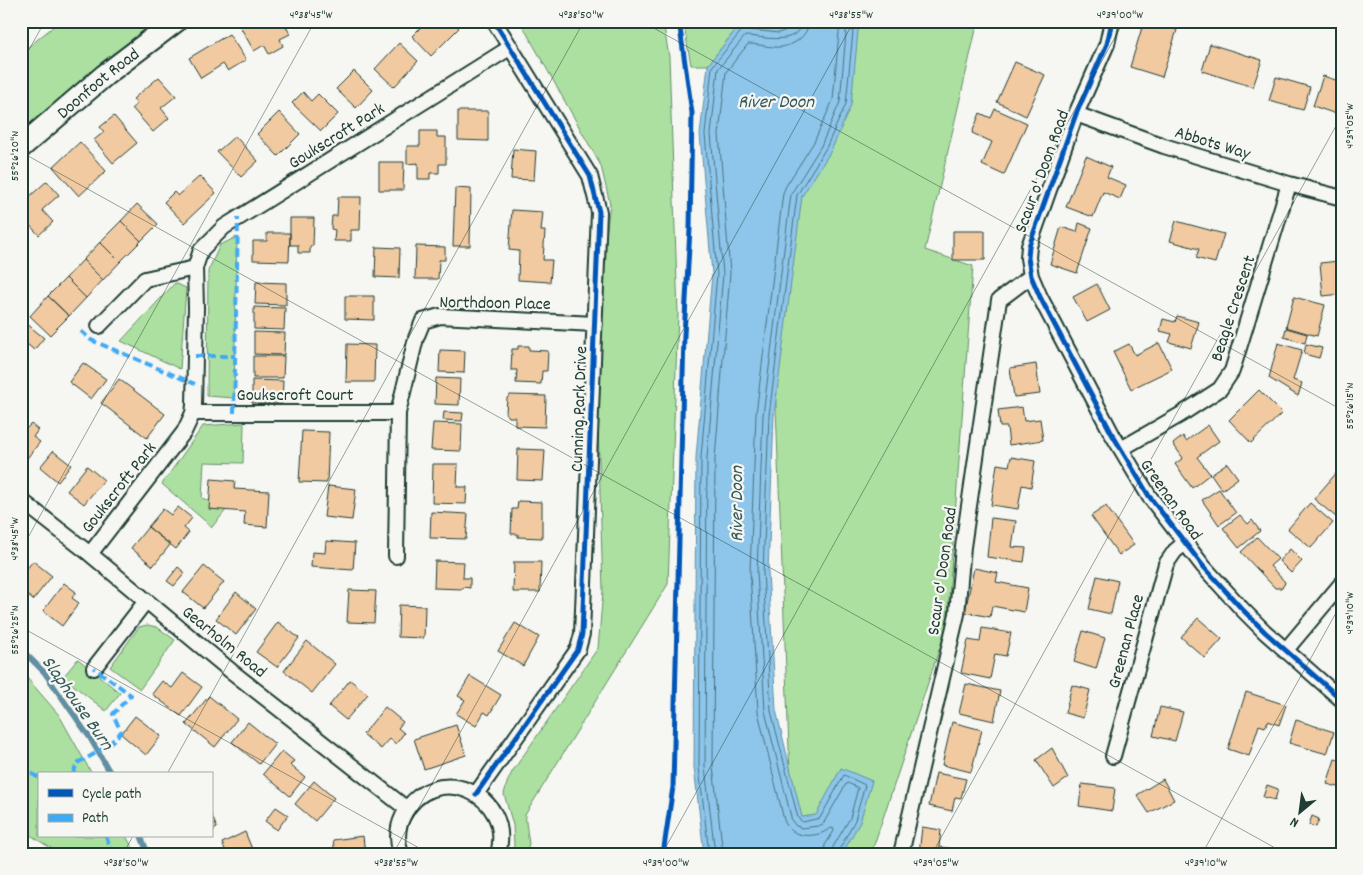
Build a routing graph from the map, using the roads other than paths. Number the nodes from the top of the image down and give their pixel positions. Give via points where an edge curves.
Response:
1 (176, 21) edge
2 (494, 21) edge
3 (1112, 21) edge
4 (511, 47) junction
5 (1076, 114) junction
6 (21, 147) edge
7 (1289, 184) junction
8 (1342, 198) edge
9 (195, 268) junction
10 (1030, 276) junction
11 (595, 324) junction
12 (99, 326) dead end
13 (193, 413) junction
14 (398, 413) junction
15 (1121, 448) junction
16 (21, 500) edge
17 (1186, 542) junction
18 (90, 554) junction
19 (396, 556) dead end
20 (1342, 583) edge
21 (146, 601) junction
22 (1285, 651) junction
23 (94, 668) dead end
24 (1342, 700) edge
25 (1113, 756) dead end
26 (476, 794) junction
27 (407, 808) junction
28 (401, 854) edge
29 (498, 854) edge
30 (901, 854) edge

1 - 6 main road, Doonfoot Road
2 - 4 street, Cunning Park Drive
3 - 5 street, Scaur o' Doon Road via 1107,44
4 - 9 street, Goukscroft Park via 224,227 202,250
4 - 11 street, Cunning Park Drive via 590,176 599,212
5 - 7 street, Abbots Way via 1164,146
5 - 10 street, Scaur o' Doon Road via 1029,246
7 - 8 street, Abbots Way
7 - 15 street, Beagle Crescent via 1232,371 1220,389
9 - 12 street via 145,279
9 - 13 street, Goukscroft Park
10 - 15 street, Greenan Road via 1064,346
10 - 30 street, Scaur o' Doon Road via 1000,300 963,547 957,614
11 - 14 street, Northdoon Place via 440,316 423,322 416,338
11 - 26 street, Cunning Park Drive via 582,634 578,649
13 - 14 street, Goukscroft Court
13 - 18 street, Goukscroft Park via 184,432
14 - 19 street, Northdoon Place
15 - 17 street, Greenan Road via 1149,496
16 - 18 street, Gearholm Road
17 - 22 street, Greenan Road via 1242,609
17 - 25 street, Greenan Place via 1166,564
18 - 21 street, Gearholm Road
20 - 22 street
21 - 23 street
21 - 27 street, Gearholm Road
22 - 24 street, Greenan Road
26 - 27 street via 464,788 438,787 426,792
26 - 29 street via 496,815 500,830
27 - 28 street via 398,834

